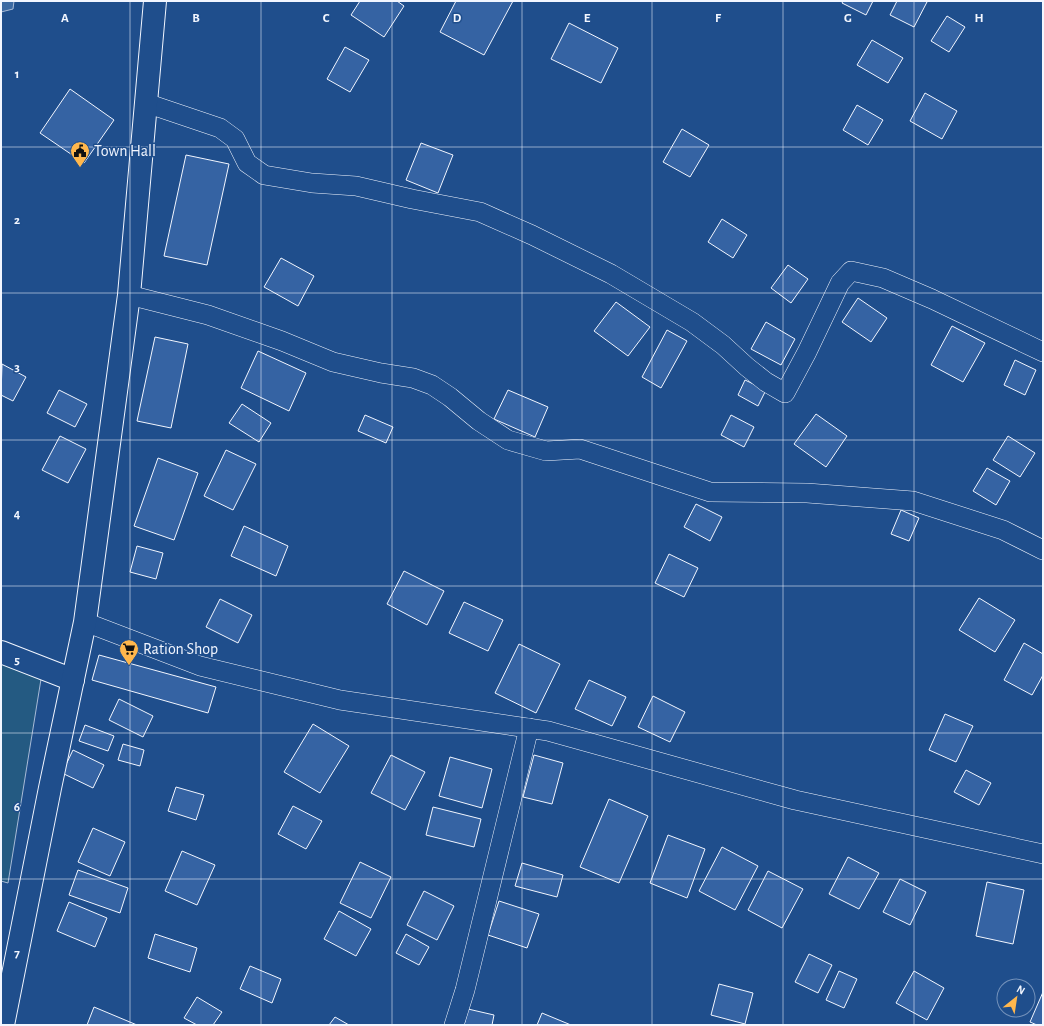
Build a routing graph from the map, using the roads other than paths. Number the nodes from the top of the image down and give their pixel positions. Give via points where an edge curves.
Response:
1 (155, 1) edge
2 (146, 103) junction
3 (129, 295) junction
4 (1043, 352) edge
5 (1043, 550) edge
6 (85, 622) junction
7 (1, 652) edge
8 (73, 680) junction
9 (530, 728) junction
10 (1043, 854) edge
11 (3, 1025) edge
12 (454, 1025) edge

1 - 2 main road
2 - 3 main road
2 - 4 street via 220,128 236,139 247,163 264,175 312,183 356,186 480,212 611,274 692,322 766,382 785,393 840,283 851,271 883,278
3 - 5 street via 208,315 333,362 412,378 432,385 508,440 546,451 580,449 710,492 807,493 913,501 1003,530
3 - 6 main road
6 - 8 main road
6 - 9 street via 200,666 340,700
7 - 8 main road
8 - 11 main road
9 - 10 street via 795,800
9 - 12 street

